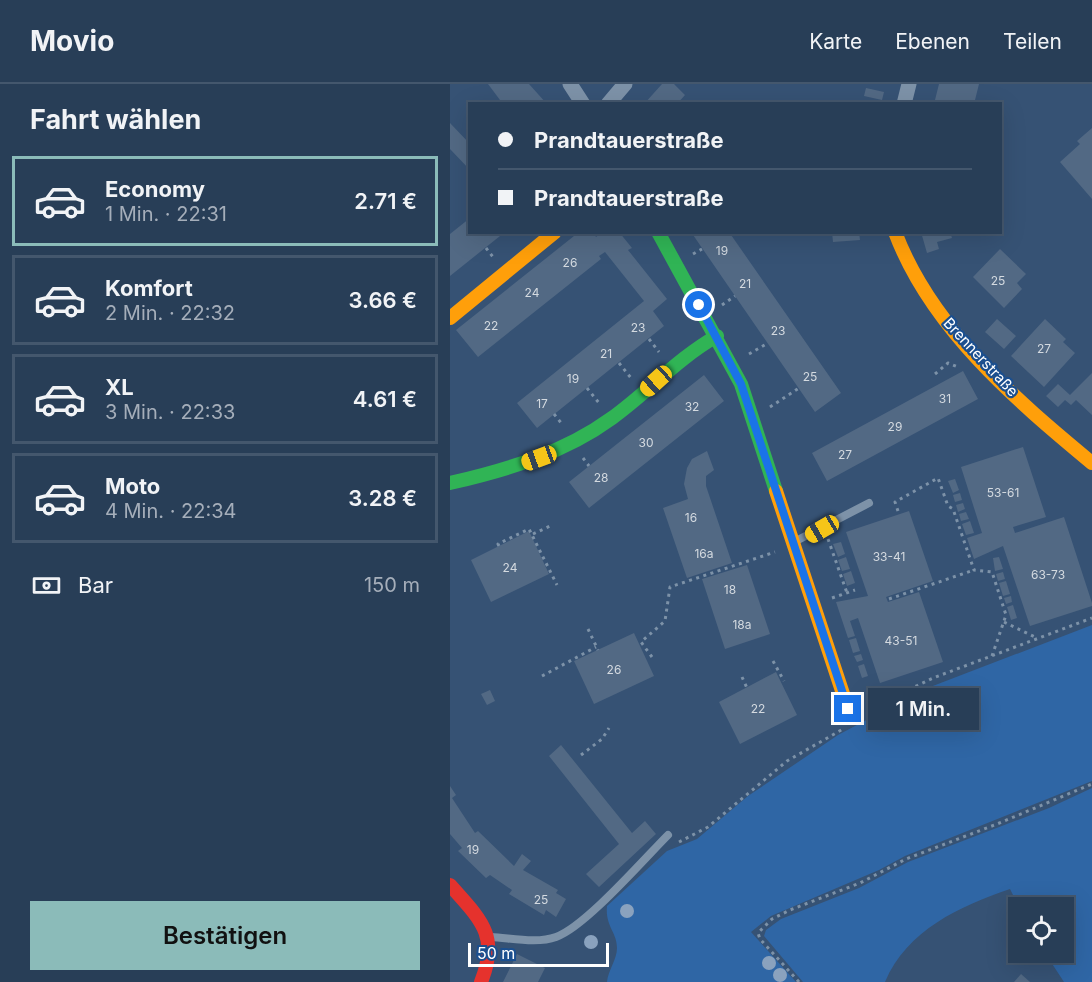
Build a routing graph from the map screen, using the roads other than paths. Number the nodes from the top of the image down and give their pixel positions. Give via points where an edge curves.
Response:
1 (570, 84) edge
2 (625, 84) edge
3 (909, 84) edge
4 (582, 102) edge
5 (610, 102) edge
6 (904, 102) edge
7 (553, 234) edge
8 (659, 234) edge
9 (895, 234) edge
10 (450, 318) edge
11 (717, 336) junction
12 (1092, 463) edge
13 (450, 483) edge
14 (869, 502) dead end
15 (793, 543) junction
16 (848, 709) road end
17 (668, 835) road end
18 (450, 885) edge
19 (490, 937) junction
20 (481, 982) edge

1 - 4 street
2 - 5 street
3 - 6 street
7 - 10 street
8 - 11 street
9 - 12 street, Brennerstraße via 911,275 928,301 1037,417
11 - 13 street via 683,357 603,424 555,452
11 - 15 street via 741,384
14 - 15 lane
15 - 16 street
17 - 19 lane via 567,932 543,939
18 - 19 street
19 - 20 street via 488,969

